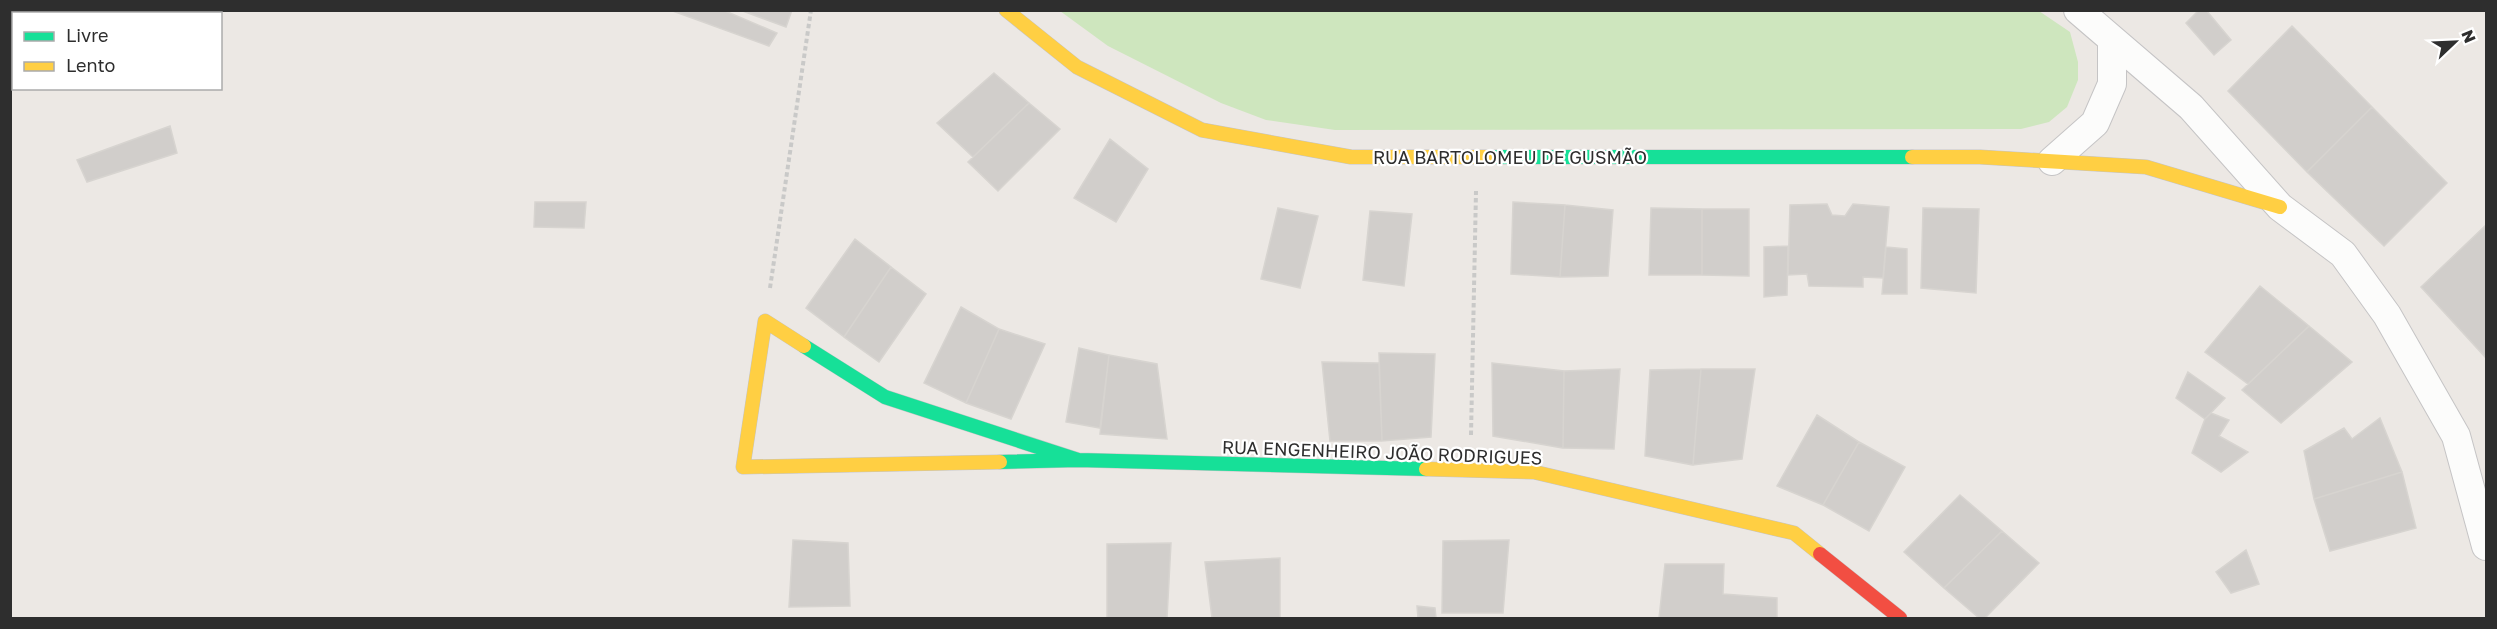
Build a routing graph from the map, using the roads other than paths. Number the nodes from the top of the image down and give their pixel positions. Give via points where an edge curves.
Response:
1 (1006, 10) edge
2 (2078, 10) edge
3 (2112, 40) junction
4 (2052, 160) junction
5 (2280, 207) junction
6 (1078, 460) junction
7 (2487, 546) edge
8 (1900, 618) edge

1 - 4 street, RUA BARTOLOMEU DE GUSMÃO via 1077,67 1202,130 1351,157
2 - 3 street, RUA BARTOLOMEU DE GUSMÃO
3 - 4 street via 2112,84 2095,123
3 - 5 street, RUA BARTOLOMEU DE GUSMÃO via 2191,107
4 - 5 street, RUA BARTOLOMEU DE GUSMÃO via 2146,167
5 - 7 street, RUA BARTOLOMEU DE GUSMÃO via 2343,254 2387,315 2456,436
6 - 6 street, RUA ENGENHEIRO JOÃO RODRIGUES via 885,397 765,321 744,467
6 - 8 street, RUA ENGENHEIRO JOÃO RODRIGUES via 1534,472 1794,533

